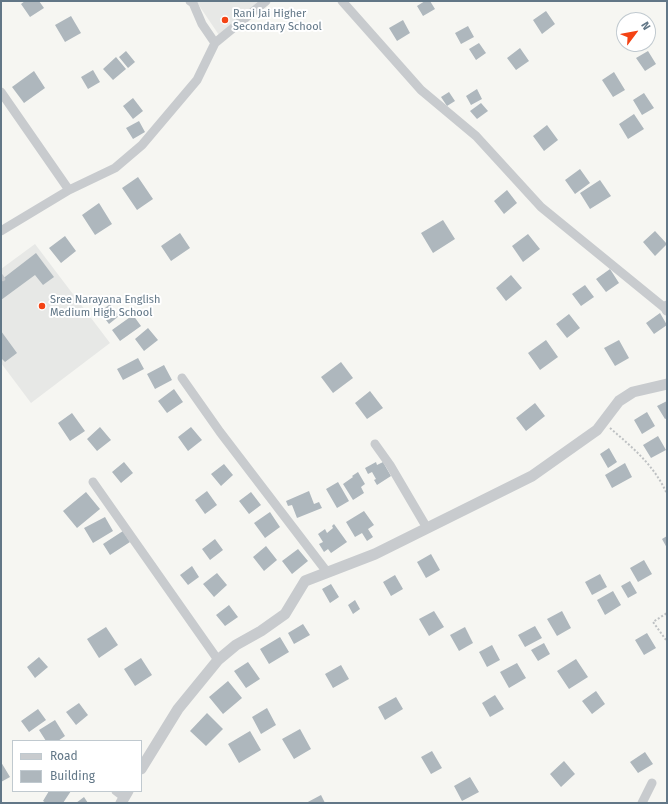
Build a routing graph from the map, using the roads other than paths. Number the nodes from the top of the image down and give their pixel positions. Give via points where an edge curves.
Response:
1 (190, 1) edge
2 (266, 1) edge
3 (342, 1) edge
4 (215, 43) junction
5 (1, 92) edge
6 (69, 190) junction
7 (1, 231) edge
8 (667, 309) edge
9 (182, 378) dead end
10 (667, 384) edge
11 (375, 444) dead end
12 (93, 482) dead end
13 (427, 528) junction
14 (327, 572) junction
15 (218, 660) junction
16 (142, 767) edge
17 (652, 783) dead end
18 (642, 803) edge

1 - 4 street
2 - 4 street
3 - 8 street via 421,90 476,136 541,207
4 - 6 street via 197,80 142,145 115,168
5 - 6 street
6 - 7 street
9 - 14 street
10 - 13 street via 633,392 619,401 597,430 532,476
11 - 13 street via 390,464
12 - 15 street
13 - 14 street via 375,554
14 - 15 street via 305,581 285,614 236,645
15 - 16 street via 178,709
17 - 18 street

